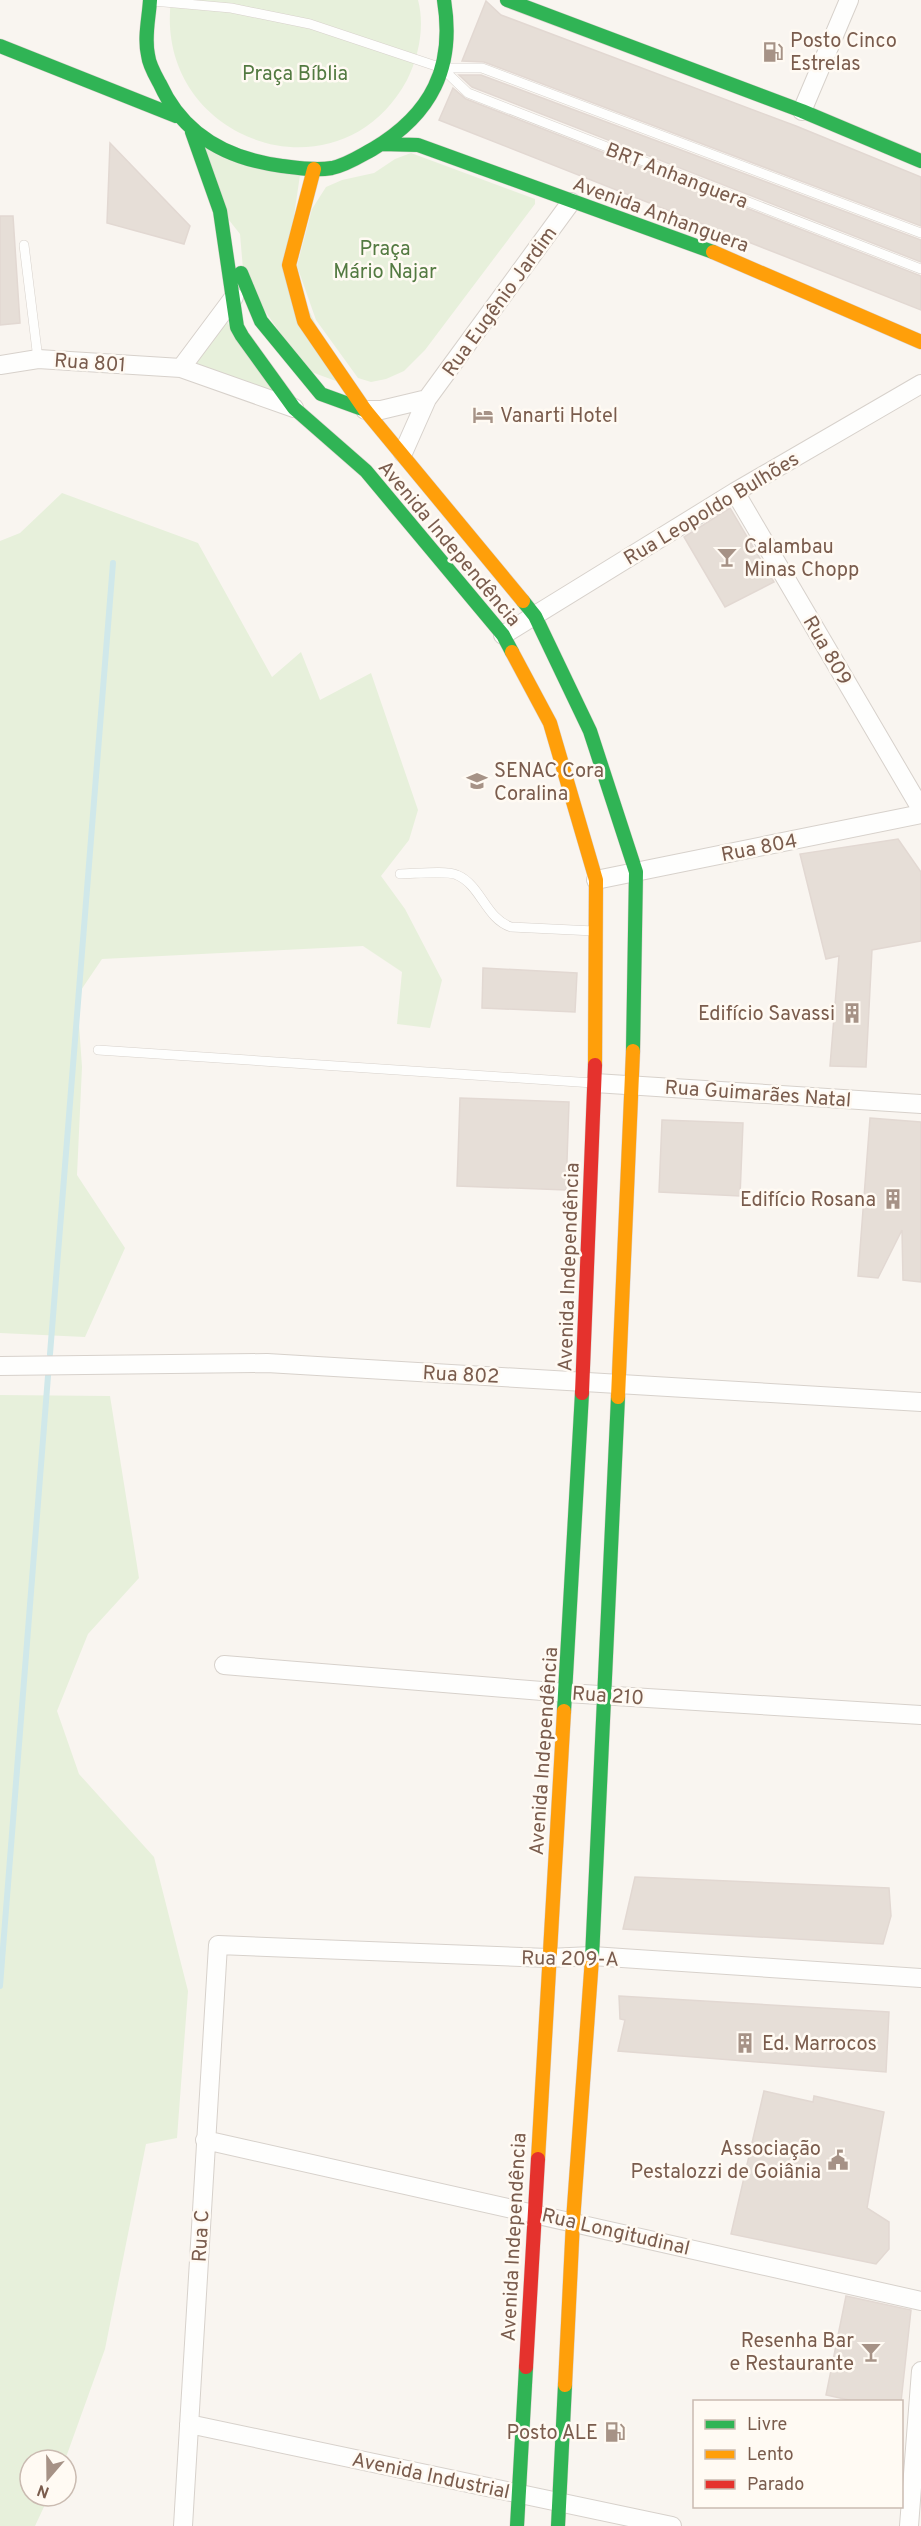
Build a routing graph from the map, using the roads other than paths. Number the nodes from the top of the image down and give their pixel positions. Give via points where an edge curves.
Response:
1 (141, 0) edge
2 (150, 0) edge
3 (444, 0) edge
4 (507, 0) edge
5 (849, 0) edge
6 (181, 1) edge
7 (0, 45) edge
8 (442, 68) junction
9 (802, 111) junction
10 (176, 116) junction
11 (192, 132) junction
12 (382, 144) junction
13 (921, 161) edge
14 (314, 170) junction
15 (571, 202) junction
16 (220, 211) junction
17 (921, 233) edge
18 (24, 245) dead end
19 (921, 269) edge
20 (234, 297) junction
21 (920, 345) edge
22 (38, 359) junction
23 (0, 365) edge
24 (181, 368) junction
25 (921, 384) edge
26 (427, 399) junction
27 (294, 408) junction
28 (365, 410) junction
29 (403, 453) junction
30 (735, 492) junction
31 (535, 616) junction
32 (503, 635) junction
33 (921, 809) edge
34 (921, 814) edge
35 (636, 872) junction
36 (400, 874) dead end
37 (596, 880) junction
38 (596, 931) junction
39 (98, 1050) dead end
40 (595, 1083) junction
41 (633, 1085) junction
42 (921, 1104) edge
43 (0, 1366) edge
44 (583, 1382) junction
45 (618, 1384) junction
46 (921, 1402) edge
47 (224, 1665) dead end
48 (567, 1693) junction
49 (603, 1695) junction
50 (921, 1715) edge
51 (218, 1945) joint
52 (592, 1956) junction
53 (548, 1959) junction
54 (921, 1978) edge
55 (205, 2139) junction
56 (534, 2212) junction
57 (573, 2221) junction
58 (921, 2301) edge
59 (921, 2371) edge
60 (189, 2424) junction
61 (518, 2493) junction
62 (559, 2502) junction
63 (183, 2526) edge
64 (517, 2526) edge
65 (558, 2526) edge
66 (672, 2526) edge
67 (909, 2526) edge

1 - 2 lane, BRT Anhanguera
2 - 6 lane, BRT Anhanguera
2 - 10 main road via 147,51
3 - 8 main road via 448,41
4 - 9 main road
5 - 9 street
6 - 8 lane, BRT Anhanguera via 310,24
7 - 10 main road
8 - 12 main road via 428,101
8 - 17 lane, BRT Anhanguera via 482,68
8 - 19 lane, BRT Anhanguera via 468,93
9 - 13 main road
10 - 11 main road
11 - 14 main road via 221,151 256,164
11 - 16 main road, Avenida Independência
12 - 14 main road via 337,167
12 - 15 main road, Avenida Anhanguera via 418,145
14 - 28 main road, Avenida Independência via 289,265 304,321
15 - 21 main road, Avenida Anhanguera via 743,263
15 - 26 street, Rua Eugênio Jardim
16 - 20 main road, Avenida Independência
16 - 28 main road via 261,321 321,393
18 - 22 lane
20 - 24 street
20 - 27 main road, Avenida Independência via 237,327
22 - 23 street, Rua 801
22 - 24 street, Rua 801
24 - 27 street, Rua 801
25 - 30 street, Rua Leopoldo Bulhões
26 - 28 street
26 - 29 street, Rua Eugênio Jardim
27 - 32 main road, Avenida Independência via 366,471
28 - 29 main road, Avenida Independência
29 - 31 main road, Avenida Independência
30 - 31 street, Rua Leopoldo Bulhões
30 - 33 street, Rua 809
31 - 32 street, Rua Leopoldo Bulhões
31 - 35 main road, Avenida Independência via 590,730
32 - 37 main road, Avenida Independência via 550,723
34 - 35 street, Rua 804
35 - 37 street, Rua 804
35 - 41 main road, Avenida Independência
36 - 38 lane via 455,874 466,880 500,924
37 - 38 main road, Avenida Independência
38 - 40 main road, Avenida Independência
39 - 40 lane
40 - 41 street, Rua Guimarães Natal
40 - 44 main road, Avenida Independência
41 - 42 street, Rua Guimarães Natal
41 - 45 main road, Avenida Independência
43 - 44 street, Rua 802 via 267,1363
44 - 45 street, Rua 802
44 - 48 main road, Avenida Independência
45 - 46 street, Rua 802
45 - 49 main road, Avenida Independência
47 - 48 street, Rua 210
48 - 49 street, Rua 210
48 - 53 main road, Avenida Independência
49 - 50 street, Rua 210
49 - 52 main road, Avenida Independência
51 - 53 street, Rua 209-A
51 - 55 street, Rua C
52 - 53 street, Rua 209-A
52 - 54 street, Rua 209-A
52 - 57 main road, Avenida Independência
53 - 56 main road, Avenida Independência
55 - 56 street, Rua Longitudinal
55 - 60 street, Rua C
56 - 57 street, Rua Longitudinal
56 - 61 main road, Avenida Independência
57 - 58 street, Rua Longitudinal
57 - 62 main road, Avenida Independência
59 - 67 street
60 - 61 street, Avenida Industrial
60 - 63 street, Rua C
61 - 62 street, Avenida Industrial
61 - 64 main road, Avenida Independência
62 - 65 main road, Avenida Independência
62 - 66 street, Avenida Industrial

